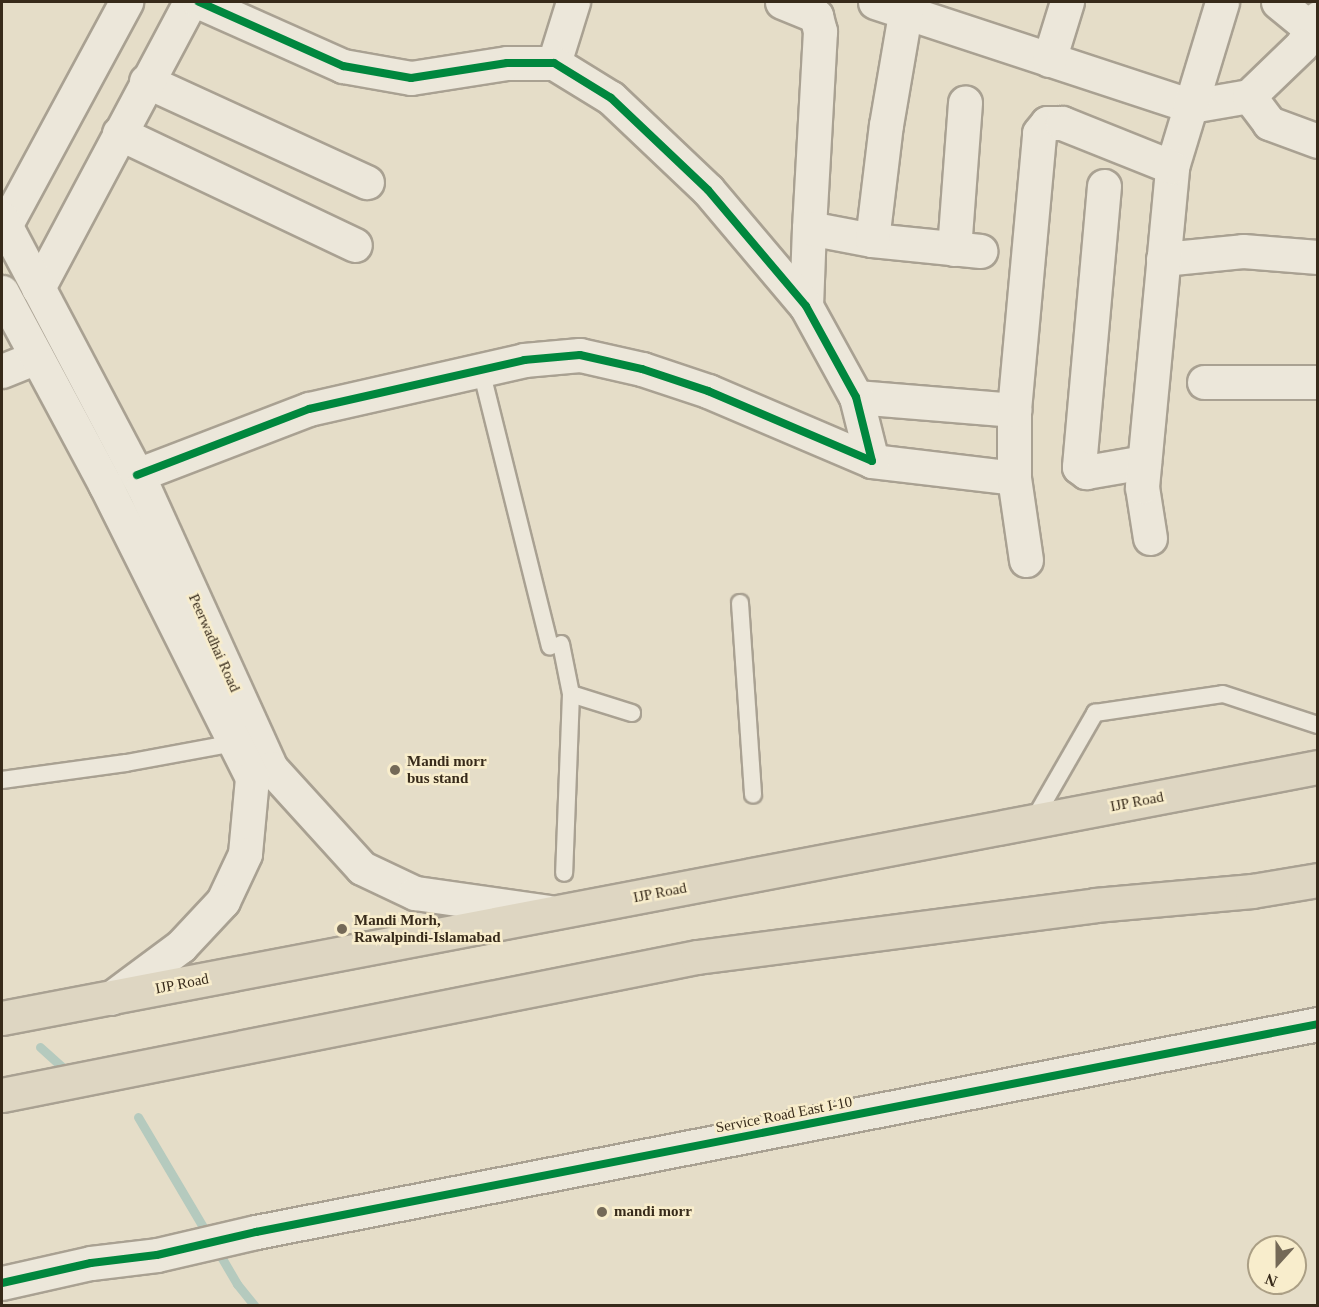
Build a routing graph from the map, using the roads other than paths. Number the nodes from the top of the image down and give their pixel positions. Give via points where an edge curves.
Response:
1 (126, 2) edge
2 (190, 2) edge
3 (199, 2) edge
4 (573, 2) edge
5 (875, 2) edge
6 (1067, 2) edge
7 (1222, 2) edge
8 (1278, 2) edge
9 (794, 4) edge
10 (907, 7) edge
11 (1314, 23) edge
12 (1049, 60) junction
13 (554, 63) junction
14 (146, 81) junction
15 (1249, 96) junction
16 (965, 102) dead end
17 (1191, 106) junction
18 (119, 133) junction
19 (1317, 141) edge
20 (1172, 167) junction
21 (367, 182) dead end
22 (1104, 186) dead end
23 (3, 223) edge
24 (809, 228) junction
25 (872, 240) junction
26 (356, 244) dead end
27 (1317, 257) edge
28 (1163, 259) junction
29 (38, 288) junction
30 (2, 292) edge
31 (806, 306) junction
32 (36, 357) junction
33 (482, 370) junction
34 (2, 371) edge
35 (1204, 382) dead end
36 (1317, 382) edge
37 (856, 397) junction
38 (1014, 410) junction
39 (872, 462) junction
40 (1144, 462) junction
41 (137, 475) junction
42 (1014, 478) junction
43 (1150, 538) dead end
44 (1026, 560) dead end
45 (740, 603) dead end
46 (571, 694) junction
47 (633, 713) dead end
48 (1317, 725) edge
49 (235, 743) junction
50 (1317, 767) edge
51 (2, 780) edge
52 (753, 795) dead end
53 (1033, 821) junction
54 (564, 873) dead end
55 (1317, 880) edge
56 (556, 913) junction
57 (111, 998) junction
58 (2, 1018) edge
59 (1317, 1024) edge
60 (2, 1095) edge
61 (2, 1283) edge

1 - 23 street
2 - 14 street
3 - 13 street via 343,66 411,78 507,63
4 - 13 street
5 - 10 street
6 - 12 street
7 - 17 street
8 - 11 street
9 - 24 street via 816,16 820,31
10 - 12 street
10 - 25 street via 886,125
11 - 15 street via 1302,45
12 - 17 street
13 - 31 street via 611,98 708,190
14 - 18 street
14 - 21 street
15 - 17 street
15 - 19 street via 1269,123
16 - 25 street via 967,250
17 - 20 street
18 - 26 street
18 - 29 street
20 - 28 street
20 - 38 street via 1062,123 1047,123 1039,134
22 - 40 street via 1079,467 1086,472
23 - 29 street, Peerwadhai Road
24 - 25 street
24 - 31 street
27 - 28 street via 1243,251
28 - 40 street
29 - 41 street, Peerwadhai Road
30 - 32 street
31 - 37 street
32 - 34 street
32 - 49 street via 105,484
33 - 39 street via 524,360 580,355 642,369 708,390
33 - 41 street via 309,409
33 - 46 lane
35 - 36 street
37 - 38 street
37 - 39 street
38 - 42 street
39 - 42 street
40 - 43 street via 1142,487
41 - 56 street, Peerwadhai Road via 271,768 362,868 415,893
42 - 44 street
45 - 52 lane
46 - 47 lane
46 - 54 lane
48 - 53 lane via 1223,694 1095,713
49 - 51 lane
49 - 57 street via 252,778 245,854 223,901 181,946
50 - 53 highway, IJP Road
53 - 56 highway, IJP Road
55 - 60 highway via 697,957
56 - 57 highway, IJP Road
57 - 58 highway, IJP Road
59 - 61 street, Service Road East I-10

